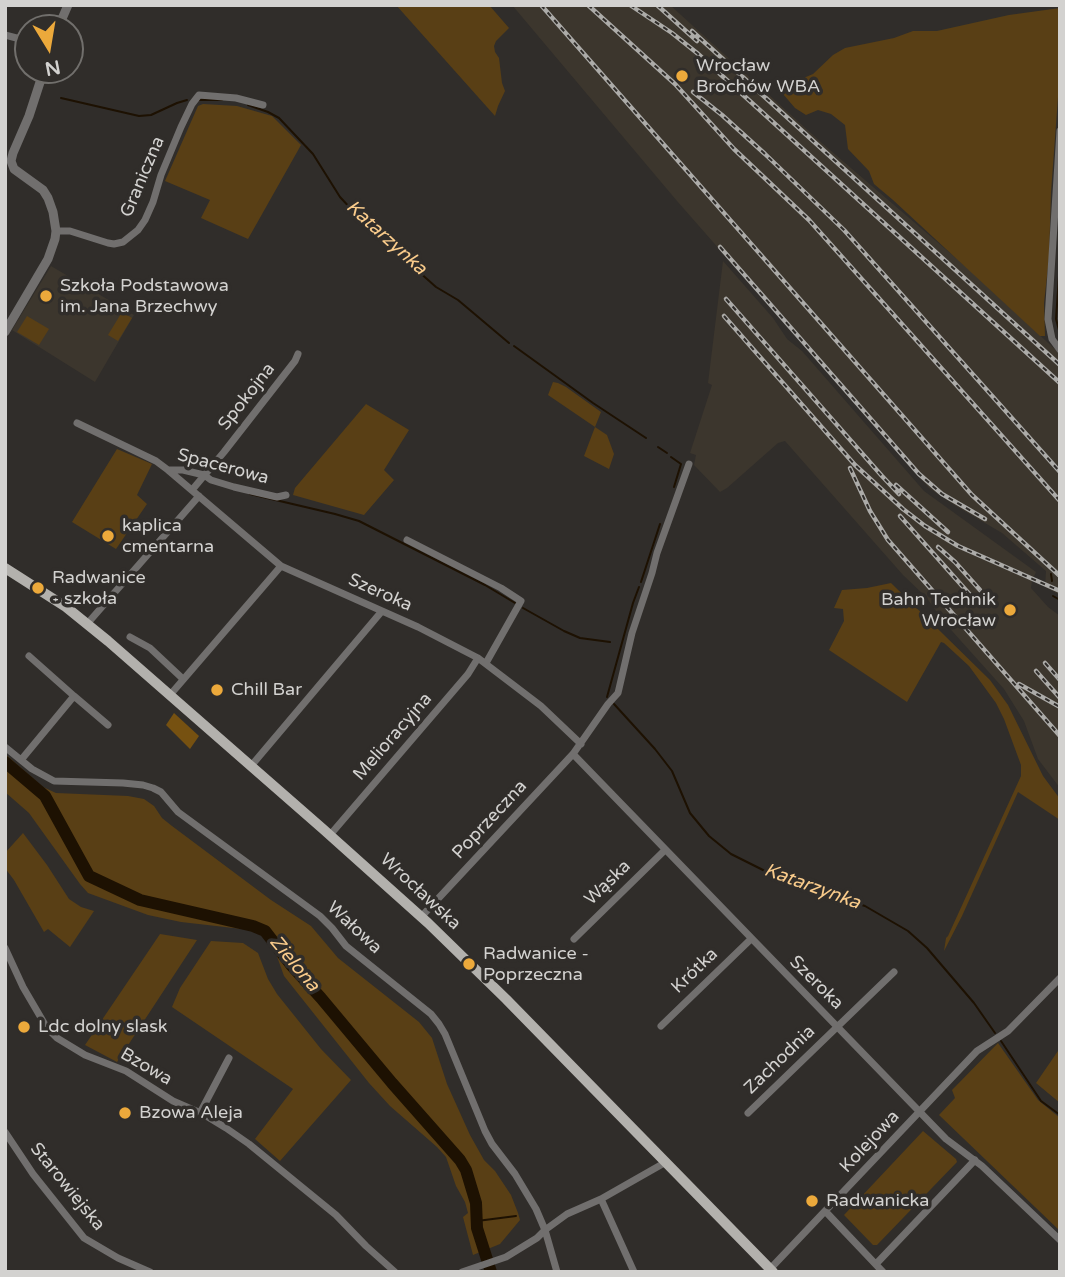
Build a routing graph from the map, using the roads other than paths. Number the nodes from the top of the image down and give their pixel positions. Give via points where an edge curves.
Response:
1 (39, 84) edge
2 (263, 105) dead end
3 (1060, 131) edge
4 (56, 231) junction
5 (5, 332) edge
6 (1060, 350) edge
7 (298, 354) dead end
8 (78, 423) dead end
9 (689, 464) dead end
10 (168, 470) junction
11 (204, 475) junction
12 (195, 493) junction
13 (286, 495) dead end
14 (407, 540) dead end
15 (281, 566) junction
16 (9, 570) edge
17 (382, 611) junction
18 (88, 624) junction
19 (130, 637) dead end
20 (29, 656) dead end
21 (482, 661) junction
22 (183, 679) junction
23 (170, 695) junction
24 (74, 696) junction
25 (108, 725) dead end
26 (581, 744) junction
27 (5, 747) edge
28 (573, 754) junction
29 (23, 762) junction
30 (251, 766) junction
31 (330, 835) junction
32 (665, 850) junction
33 (421, 917) junction
34 (574, 939) dead end
35 (751, 939) junction
36 (5, 948) edge
37 (894, 972) dead end
38 (1060, 978) edge
39 (661, 1026) dead end
40 (837, 1027) junction
41 (229, 1058) dead end
42 (748, 1112) dead end
43 (200, 1113) junction
44 (920, 1113) junction
45 (5, 1132) edge
46 (975, 1160) junction
47 (666, 1162) junction
48 (601, 1199) junction
49 (826, 1212) junction
50 (545, 1230) junction
51 (1060, 1240) edge
52 (876, 1264) junction
53 (772, 1270) edge
54 (150, 1272) edge
55 (394, 1272) edge
56 (462, 1272) edge
57 (557, 1272) edge
58 (634, 1272) edge
59 (883, 1272) edge

1 - 4 street via 11,161 14,169 46,194
2 - 4 street, Graniczna via 199,95 181,127 145,220 123,242
3 - 6 street via 1048,319
4 - 5 street via 48,259
7 - 11 street, Spokojna
8 - 10 street, Spacerowa
9 - 26 street, Poprzeczna via 632,633 618,693
10 - 11 street, Spacerowa
10 - 12 street, Szeroka
11 - 12 street, Spokojna
11 - 13 street, Spacerowa via 234,487
12 - 15 street, Szeroka
12 - 18 street, Spokojna
14 - 21 street, Melioracyjna via 521,601
15 - 17 street, Szeroka
15 - 22 street
16 - 18 main road, Wrocławska
17 - 21 street, Szeroka
17 - 30 street
18 - 23 main road, Wrocławska
19 - 22 street
20 - 24 street
21 - 26 street, Szeroka
21 - 31 street, Melioracyjna
22 - 23 street
23 - 30 main road, Wrocławska
24 - 25 street
24 - 29 street
26 - 28 street, Poprzeczna
27 - 29 street, Wałowa
28 - 32 street, Szeroka
28 - 33 street, Poprzeczna
29 - 50 street, Wałowa via 54,781 143,785 160,792 178,812 320,916 346,946 431,1014 445,1034 485,1131 525,1188
30 - 31 main road, Wrocławska
31 - 33 main road, Wrocławska
32 - 34 street, Wąska
32 - 35 street, Szeroka
33 - 47 main road, Wrocławska
35 - 39 street, Krótka
35 - 40 street, Szeroka
36 - 43 street, Bzowa via 23,987 57,1038
37 - 40 street, Zachodnia
38 - 44 street, Kolejowa via 1008,1031 978,1051
40 - 42 street, Zachodnia
40 - 44 street, Szeroka
41 - 43 street
43 - 55 street, Bzowa via 248,1144 336,1215
44 - 46 street, Szeroka
44 - 49 street, Kolejowa
45 - 54 street, Starowiejska via 84,1238
46 - 51 street, Szeroka
46 - 52 street
47 - 48 street
47 - 53 main road, Wrocławska
48 - 50 street
48 - 58 street
49 - 52 street
49 - 53 street, Kolejowa
50 - 56 street via 509,1255
50 - 57 street, Wałowa
52 - 59 street

